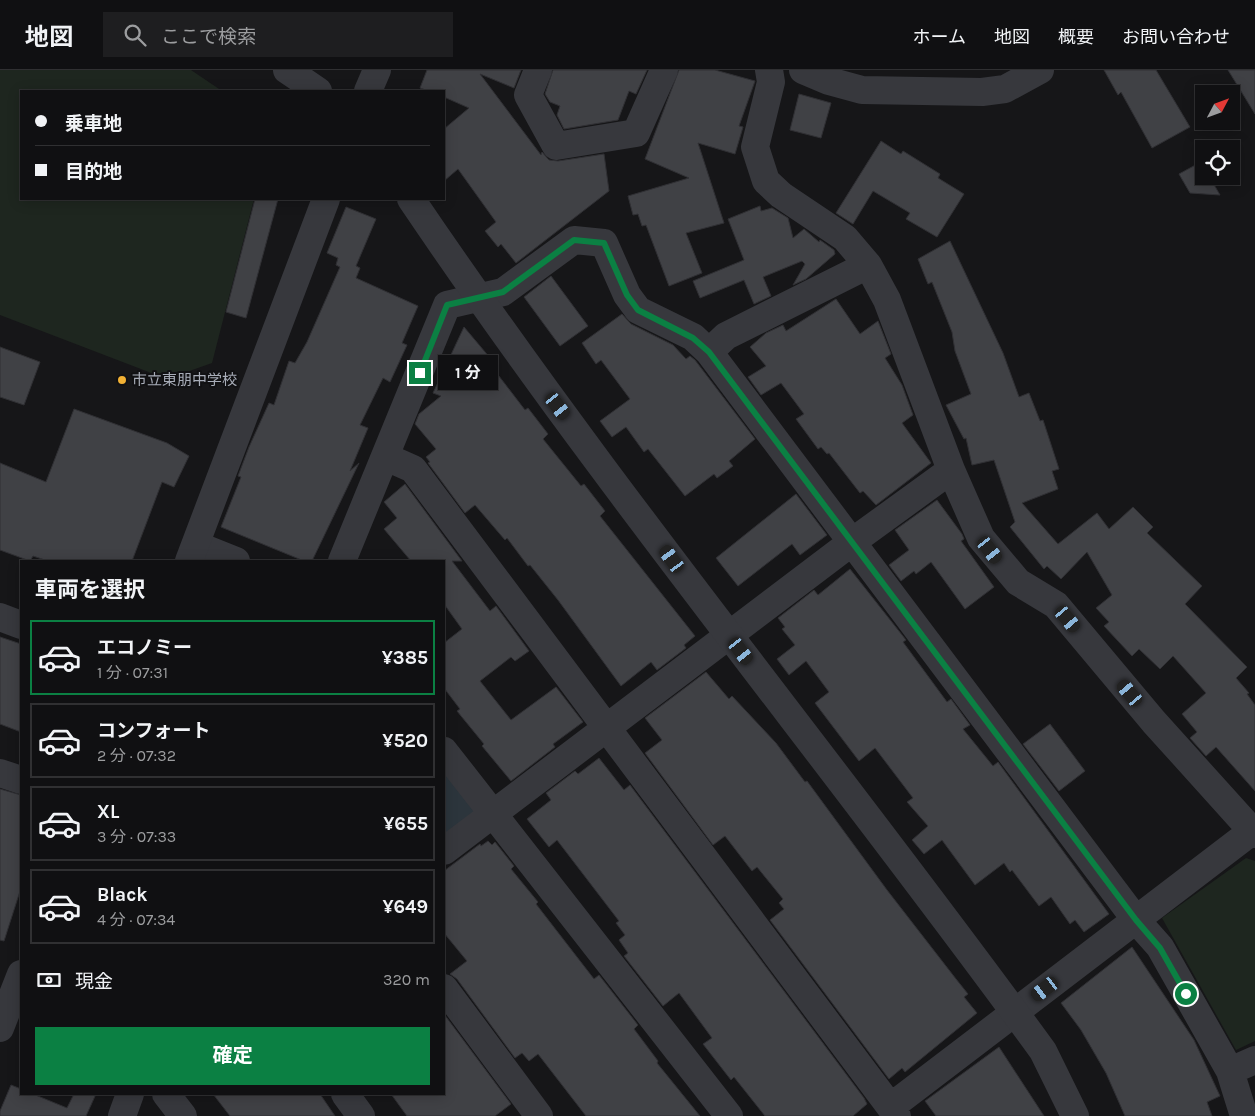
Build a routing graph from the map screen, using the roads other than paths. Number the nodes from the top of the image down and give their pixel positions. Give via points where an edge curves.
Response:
1 (287, 70) edge
2 (377, 70) edge
3 (538, 70) edge
4 (664, 70) edge
5 (769, 70) edge
6 (803, 70) edge
7 (1040, 70) edge
8 (317, 90) edge
9 (368, 90) edge
10 (326, 200) edge
11 (412, 200) edge
12 (868, 265) junction
13 (478, 298) junction
14 (709, 352) junction
15 (386, 457) junction
16 (951, 470) junction
17 (852, 542) junction
18 (193, 553) edge
19 (231, 560) edge
20 (342, 560) edge
21 (0, 617) edge
22 (20, 625) edge
23 (729, 636) junction
24 (607, 729) junction
25 (445, 752) edge
26 (0, 773) edge
27 (20, 780) edge
28 (493, 814) junction
29 (1253, 833) edge
30 (445, 850) edge
31 (1136, 920) junction
32 (20, 978) edge
33 (445, 989) edge
34 (1014, 1012) junction
35 (10, 1016) edge
36 (1255, 1060) edge
37 (1230, 1071) junction
38 (130, 1095) edge
39 (167, 1095) edge
40 (346, 1095) edge
41 (894, 1111) edge
42 (122, 1116) edge
43 (183, 1116) edge
44 (361, 1116) edge
45 (539, 1116) edge
46 (729, 1116) edge
47 (1075, 1116) edge
48 (1244, 1116) edge

1 - 8 street
2 - 9 street
3 - 4 street via 528,95 556,146 636,133
5 - 12 street via 771,82 755,147 766,181 844,238
6 - 7 street via 862,90 982,92 1004,89
10 - 18 street
11 - 13 street
12 - 14 street via 726,336
12 - 16 street via 887,300
13 - 14 street via 503,292 574,240 604,243 627,295 638,310 693,338
13 - 15 street via 447,305
13 - 23 street
14 - 17 street
15 - 20 street
15 - 24 street via 413,469
16 - 17 street
16 - 29 street via 981,538 1008,573 1056,605
17 - 23 street
17 - 31 street
18 - 19 street
21 - 22 street
23 - 24 street
23 - 34 street
24 - 28 street
24 - 41 street
25 - 28 street
26 - 27 street
28 - 30 street
28 - 46 street
29 - 31 street
31 - 34 street
31 - 37 street via 1160,948
32 - 35 street
33 - 45 street
34 - 41 street
34 - 47 street via 1043,1051
36 - 37 street
37 - 48 street
38 - 42 street
39 - 43 street
40 - 44 street

